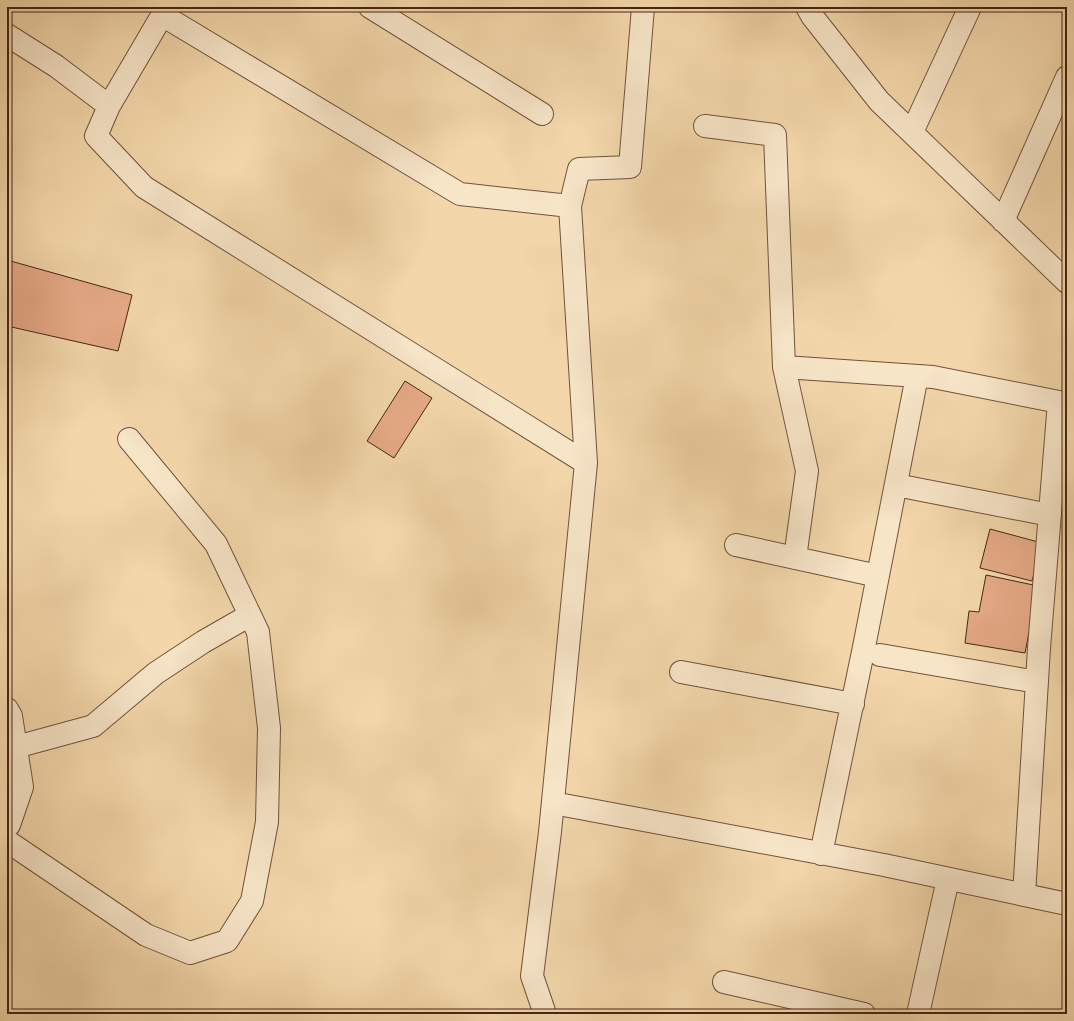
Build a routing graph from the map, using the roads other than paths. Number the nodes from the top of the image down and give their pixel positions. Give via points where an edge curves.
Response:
1 (370, 7) edge
2 (643, 7) edge
3 (807, 7) edge
4 (970, 7) edge
5 (165, 11) edge
6 (7, 35) edge
7 (1067, 77) edge
8 (109, 106) junction
9 (542, 114) dead end
10 (705, 126) dead end
11 (912, 132) junction
12 (570, 206) junction
13 (1003, 221) junction
14 (1067, 282) edge
15 (784, 367) junction
16 (917, 376) junction
17 (129, 439) dead end
18 (586, 464) junction
19 (896, 485) junction
20 (1050, 515) junction
21 (736, 545) dead end
22 (795, 558) junction
23 (878, 576) junction
24 (250, 615) junction
25 (880, 655) dead end
26 (681, 672) dead end
27 (1037, 682) junction
28 (853, 704) junction
29 (7, 709) edge
30 (16, 747) junction
31 (553, 803) junction
32 (7, 826) edge
33 (7, 841) edge
34 (821, 854) junction
35 (948, 879) junction
36 (1024, 895) junction
37 (1067, 904) edge
38 (724, 982) dead end
39 (545, 1014) edge
40 (864, 1014) edge
41 (918, 1014) edge

1 - 9 street
2 - 12 street via 630,167 579,169
3 - 11 street via 879,101
4 - 11 street
5 - 8 street
5 - 12 street via 460,194
6 - 8 street via 56,66
7 - 13 street
8 - 18 street via 96,136 144,187
10 - 15 street via 775,135
11 - 13 street
12 - 18 street
13 - 14 street
15 - 16 street
15 - 22 street via 807,471
16 - 19 street
16 - 20 street via 1059,402
17 - 24 street via 216,544
18 - 31 street
19 - 20 street
19 - 23 street
20 - 27 street
21 - 22 street
22 - 23 street
23 - 28 street
24 - 30 street via 156,673 93,726
24 - 33 street via 258,632 269,728 267,822 252,901 227,941 190,953 146,935
25 - 27 street
26 - 28 street
27 - 36 street
28 - 34 street
29 - 30 street via 11,716
30 - 32 street via 22,787
31 - 34 street
31 - 39 street via 532,976
34 - 35 street
35 - 36 street
35 - 41 street
36 - 37 street
38 - 40 street

